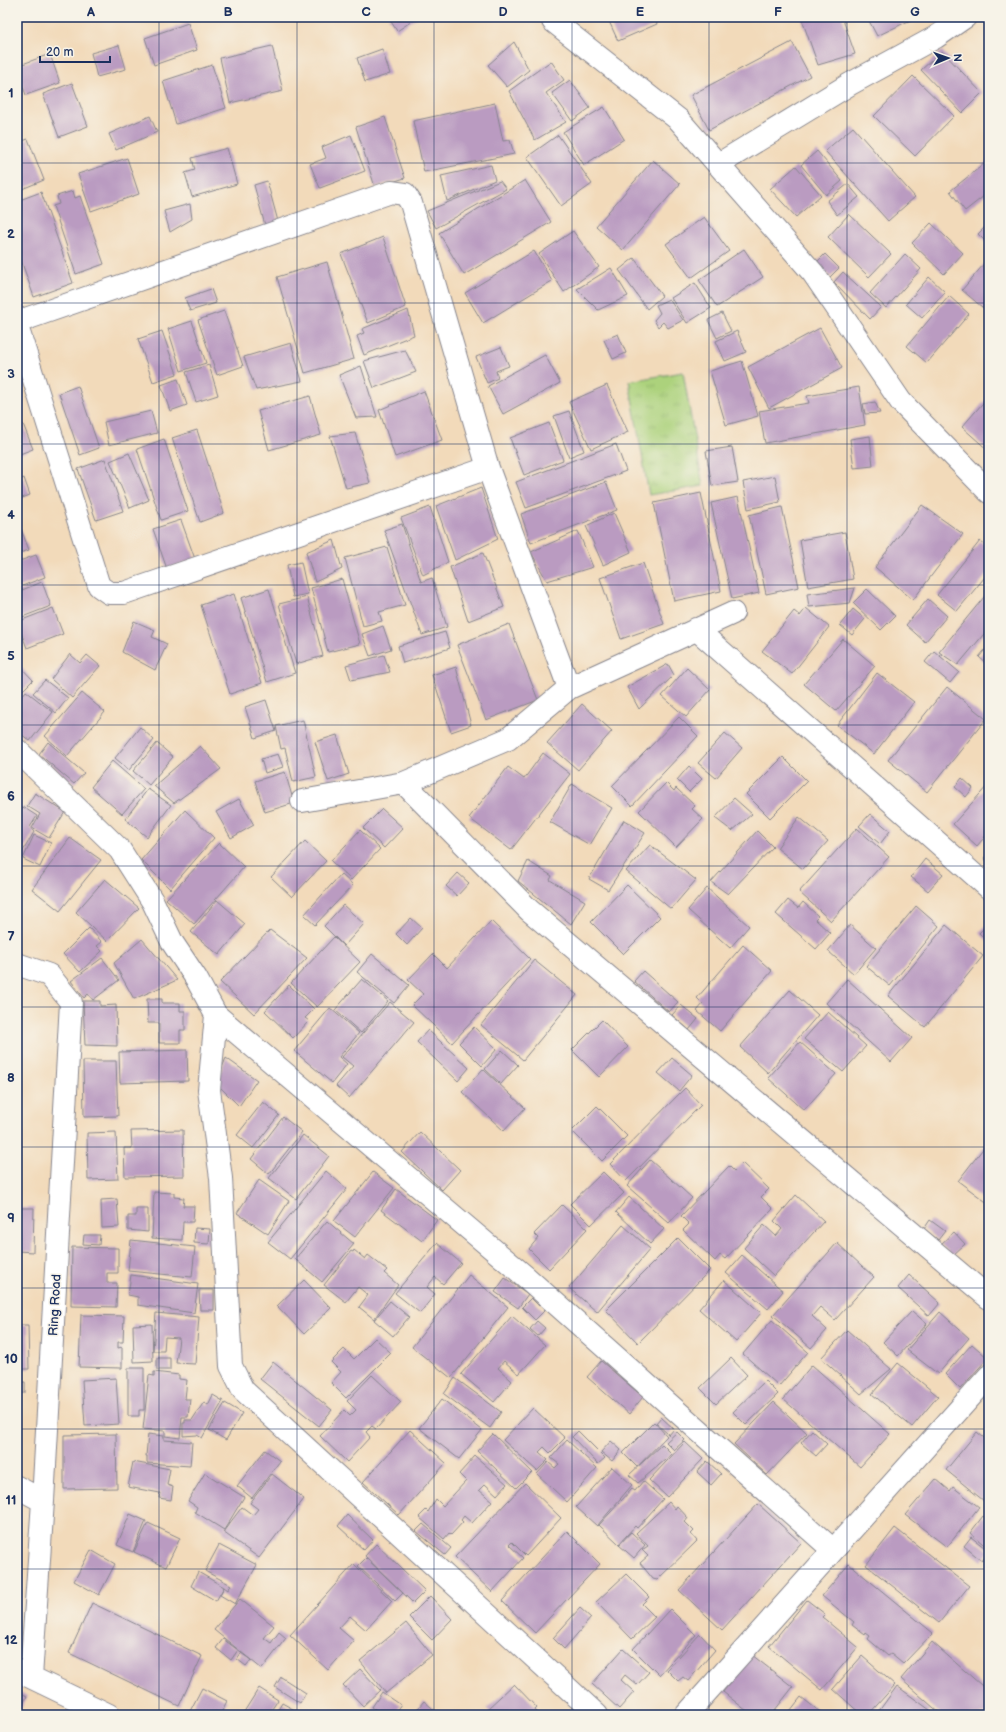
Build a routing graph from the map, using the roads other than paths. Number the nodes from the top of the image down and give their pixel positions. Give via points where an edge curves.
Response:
1 (965, 17) edge
2 (553, 21) dead end
3 (719, 164) junction
4 (17, 322) edge
5 (17, 326) edge
6 (488, 468) junction
7 (989, 492) edge
8 (733, 613) dead end
9 (696, 629) junction
10 (569, 688) junction
11 (17, 750) edge
12 (404, 783) junction
13 (302, 801) dead end
14 (989, 888) edge
15 (17, 964) edge
16 (216, 1015) junction
17 (989, 1298) edge
18 (989, 1376) edge
19 (17, 1486) edge
20 (43, 1501) junction
21 (833, 1550) junction
22 (24, 1673) edge
23 (109, 1715) edge
24 (597, 1715) edge
25 (686, 1715) edge

1 - 3 street via 936,37 850,84
2 - 3 street via 679,120
3 - 7 street via 813,273 901,402
4 - 6 street via 391,192 405,194 411,203
5 - 6 street via 98,586 109,593 124,593
6 - 10 street
8 - 9 street
9 - 10 street
9 - 14 street
10 - 12 street via 508,739
11 - 16 street via 120,850 153,902 172,942
12 - 13 street
12 - 17 street via 529,910
15 - 20 street, Ring Road via 49,975 71,1002
16 - 21 street via 527,1278
16 - 24 street via 209,1090 221,1178 231,1366 243,1390
18 - 21 street
19 - 20 street
20 - 22 street, Ring Road
21 - 25 street
22 - 23 street

